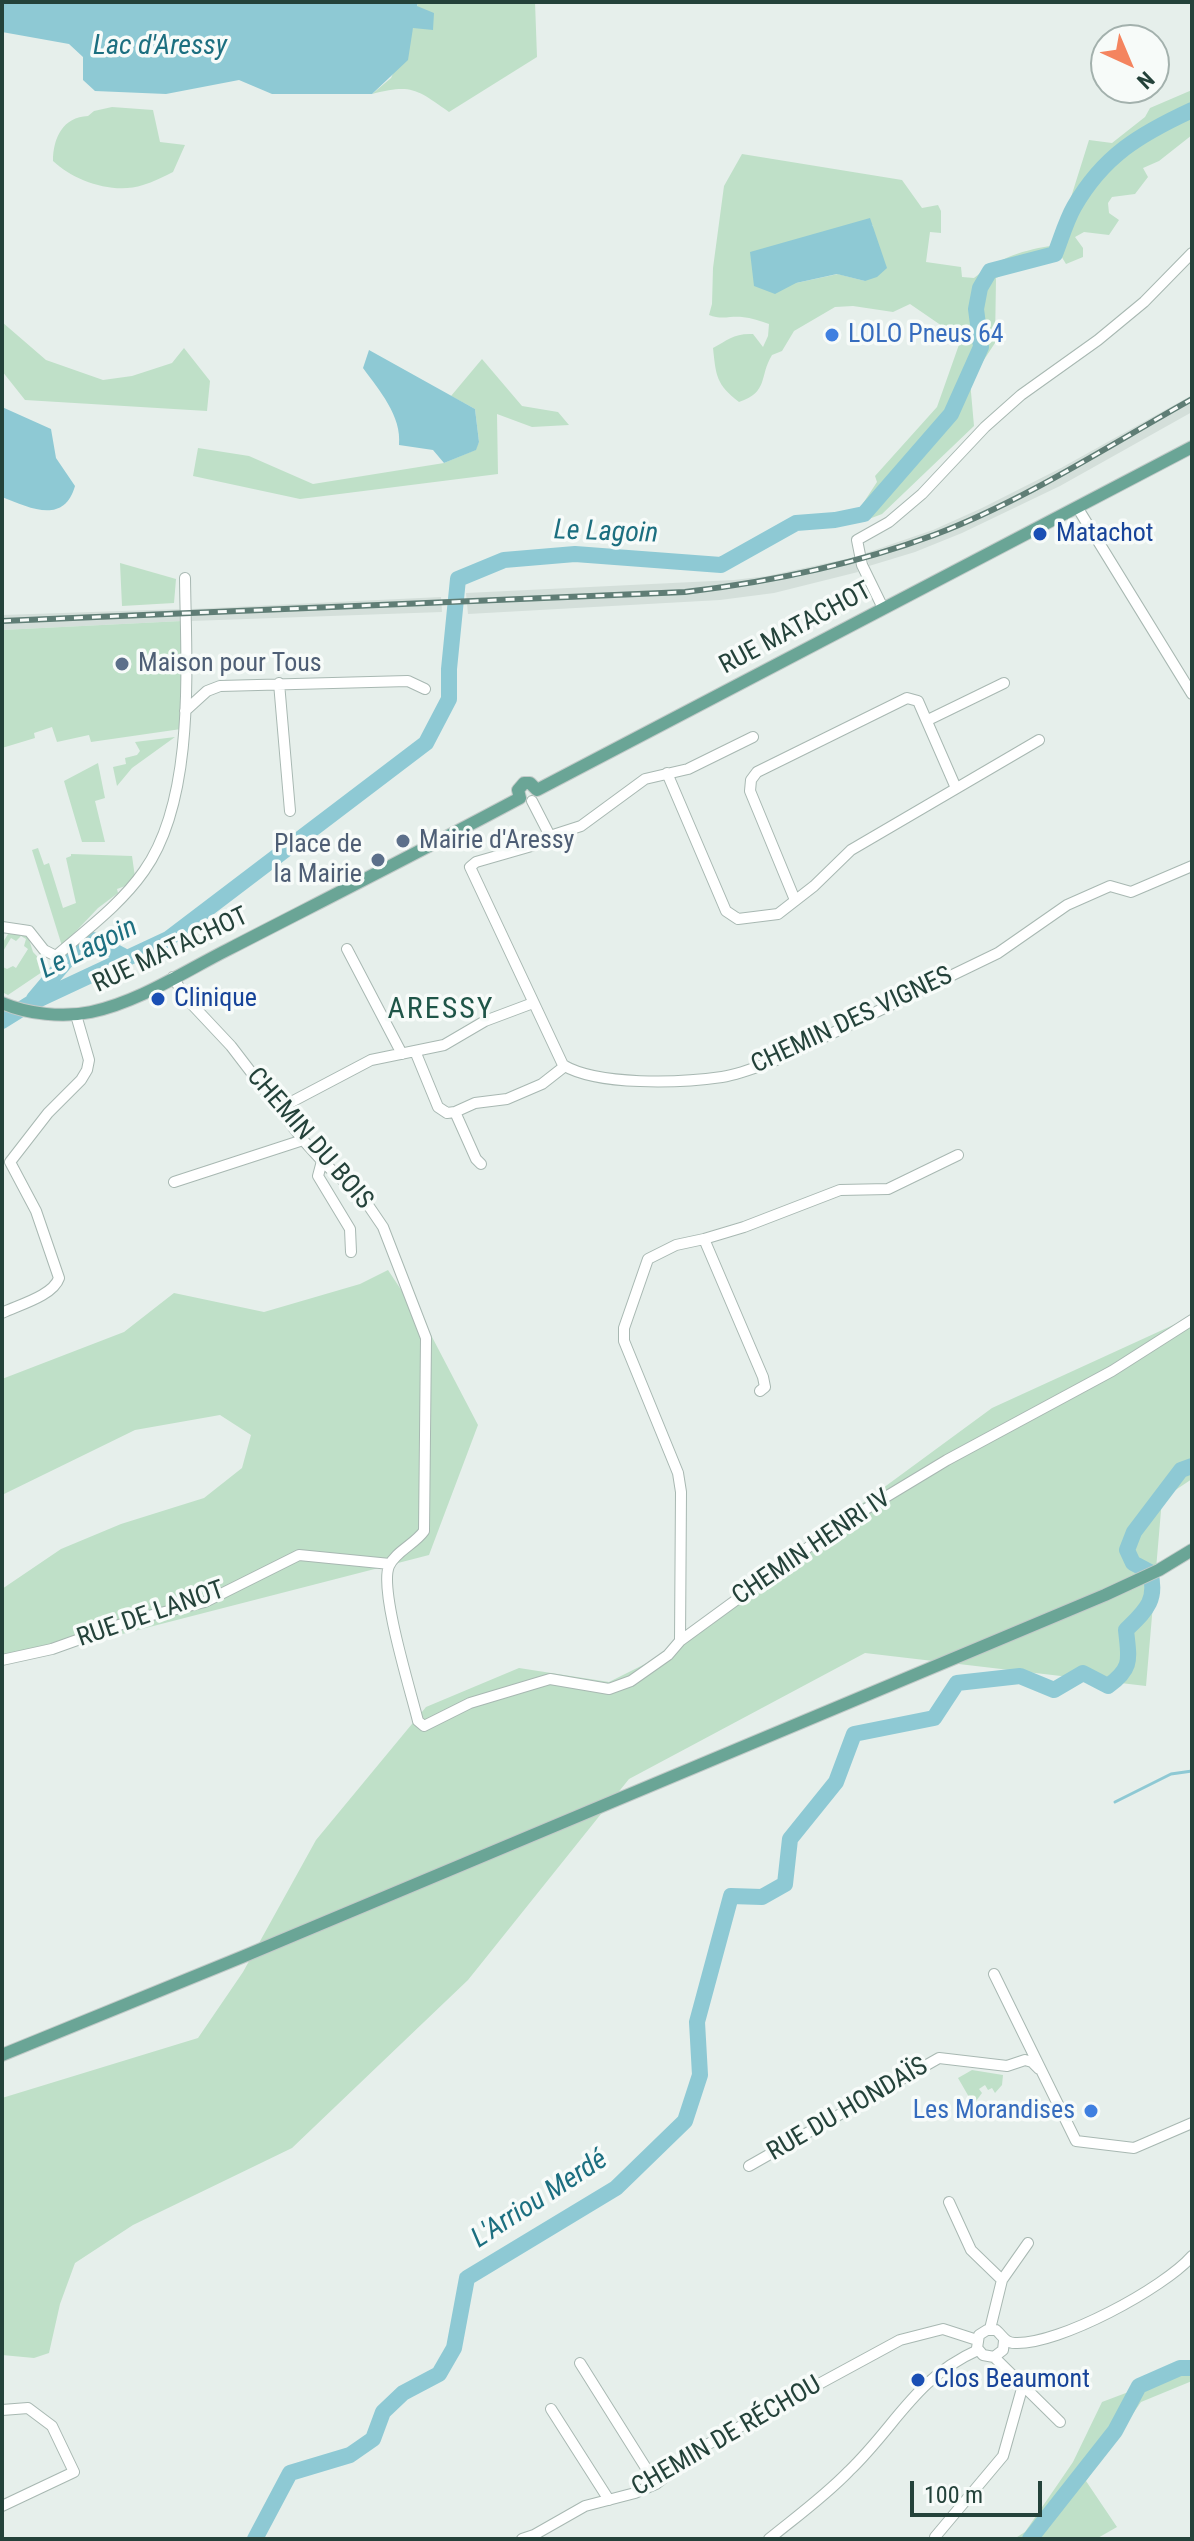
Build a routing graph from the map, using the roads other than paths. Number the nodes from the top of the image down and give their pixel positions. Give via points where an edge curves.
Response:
1 (1192, 253) edge
2 (1192, 447) edge
3 (1077, 507) junction
4 (185, 578) dead end
5 (883, 608) junction
6 (279, 683) junction
7 (1004, 683) dead end
8 (425, 689) dead end
9 (1192, 694) edge
10 (185, 711) junction
11 (928, 720) junction
12 (753, 737) dead end
13 (1039, 740) dead end
14 (667, 773) junction
15 (521, 779) dead end
16 (956, 788) junction
17 (530, 796) junction
18 (290, 811) dead end
19 (550, 836) junction
20 (1192, 866) edge
21 (795, 900) junction
22 (2, 927) edge
23 (347, 949) dead end
24 (173, 977) junction
25 (533, 1003) junction
26 (4, 1004) edge
27 (76, 1015) junction
28 (415, 1051) junction
29 (402, 1054) junction
30 (565, 1066) junction
31 (278, 1109) junction
32 (455, 1112) junction
33 (303, 1140) junction
34 (958, 1155) dead end
35 (322, 1161) junction
36 (481, 1164) dead end
37 (174, 1182) dead end
38 (704, 1239) junction
39 (351, 1252) dead end
40 (2, 1313) edge
41 (1192, 1320) edge
42 (760, 1391) dead end
43 (1192, 1550) edge
44 (390, 1564) junction
45 (680, 1641) junction
46 (2, 1660) edge
47 (721, 1755) junction
48 (994, 1974) dead end
49 (2, 2048) edge
50 (2, 2055) edge
51 (1039, 2069) junction
52 (1192, 2123) edge
53 (749, 2166) dead end
54 (949, 2202) dead end
55 (1028, 2243) dead end
56 (1192, 2256) edge
57 (1002, 2280) junction
58 (990, 2329) junction
59 (1004, 2341) junction
60 (978, 2345) junction
61 (994, 2357) junction
62 (580, 2363) dead end
63 (1023, 2385) junction
64 (551, 2409) dead end
65 (2, 2410) edge
66 (1060, 2422) dead end
67 (656, 2484) junction
68 (609, 2500) junction
69 (2, 2506) edge
70 (935, 2537) dead end
71 (522, 2539) edge
72 (769, 2539) edge

1 - 5 street via 1144,302 985,427 922,494 857,540 862,565
2 - 3 main road, RUE MATACHOT
3 - 5 main road, RUE MATACHOT
3 - 9 street
4 - 10 street
5 - 17 main road, RUE MATACHOT
6 - 8 street via 408,681
6 - 10 street via 220,686
6 - 18 street
7 - 11 street
10 - 22 street via 167,826 126,894 56,956 29,931
11 - 16 street
11 - 21 street via 918,701 907,698 753,776 750,791
12 - 14 street via 688,769
13 - 16 street
14 - 19 street via 645,779 581,826
14 - 21 street via 726,911 738,919 778,914
15 - 17 main road via 530,783
16 - 21 street via 851,850
17 - 19 street
17 - 24 main road, RUE MATACHOT
19 - 25 street via 470,867
20 - 30 street, CHEMIN DES VIGNES via 1131,892 1110,886 1067,905 998,953 744,1071 638,1081 590,1077
23 - 29 street
24 - 27 main road, RUE MATACHOT via 129,999
24 - 31 street, CHEMIN DU BOIS
25 - 28 street via 485,1021 444,1045
25 - 30 street
26 - 27 main road, RUE MATACHOT
27 - 40 street via 87,1070 10,1162 36,1211 59,1278 49,1290
28 - 29 street
28 - 32 street via 438,1107
29 - 31 street via 371,1060
30 - 32 street via 542,1084 507,1099
31 - 33 street, CHEMIN DU BOIS
32 - 36 street
33 - 35 street, CHEMIN DU BOIS
33 - 37 street
34 - 38 street via 888,1189 840,1190
35 - 39 street via 318,1176 350,1229
35 - 44 street, CHEMIN DU BOIS via 366,1202 383,1227 426,1338 426,1521 418,1540
38 - 42 street via 763,1377 765,1387
38 - 45 street via 648,1259 624,1328 629,1357 678,1473
41 - 45 street, CHEMIN HENRI IV via 836,1527
43 - 47 main road via 1140,1579
44 - 45 street, CHEMIN HENRI IV via 388,1592 396,1633 418,1721 424,1726 470,1703 550,1679 609,1689 631,1681
44 - 46 street, RUE DE LANOT via 299,1555 205,1602
47 - 49 main road via 677,1768
47 - 50 main road
48 - 51 street
51 - 52 street via 1076,2141 1134,2148
51 - 53 street, RUE DU HONDAÏS via 1025,2060 1005,2066 939,2058
54 - 57 street via 971,2250
55 - 57 street
56 - 59 street via 1161,2283 1086,2324 1016,2344
57 - 58 street
58 - 59 street
58 - 60 street
59 - 61 street
60 - 61 street via 983,2355
60 - 67 street, CHEMIN DE RÉCHOU via 943,2329 900,2340 701,2448
60 - 72 street via 928,2380 848,2473
61 - 63 street
62 - 67 street
63 - 66 street
63 - 70 street via 1003,2456
64 - 68 street
65 - 69 street via 28,2408 52,2426 74,2472
67 - 68 street, CHEMIN DE RÉCHOU
68 - 71 street, CHEMIN DE RÉCHOU via 585,2506

